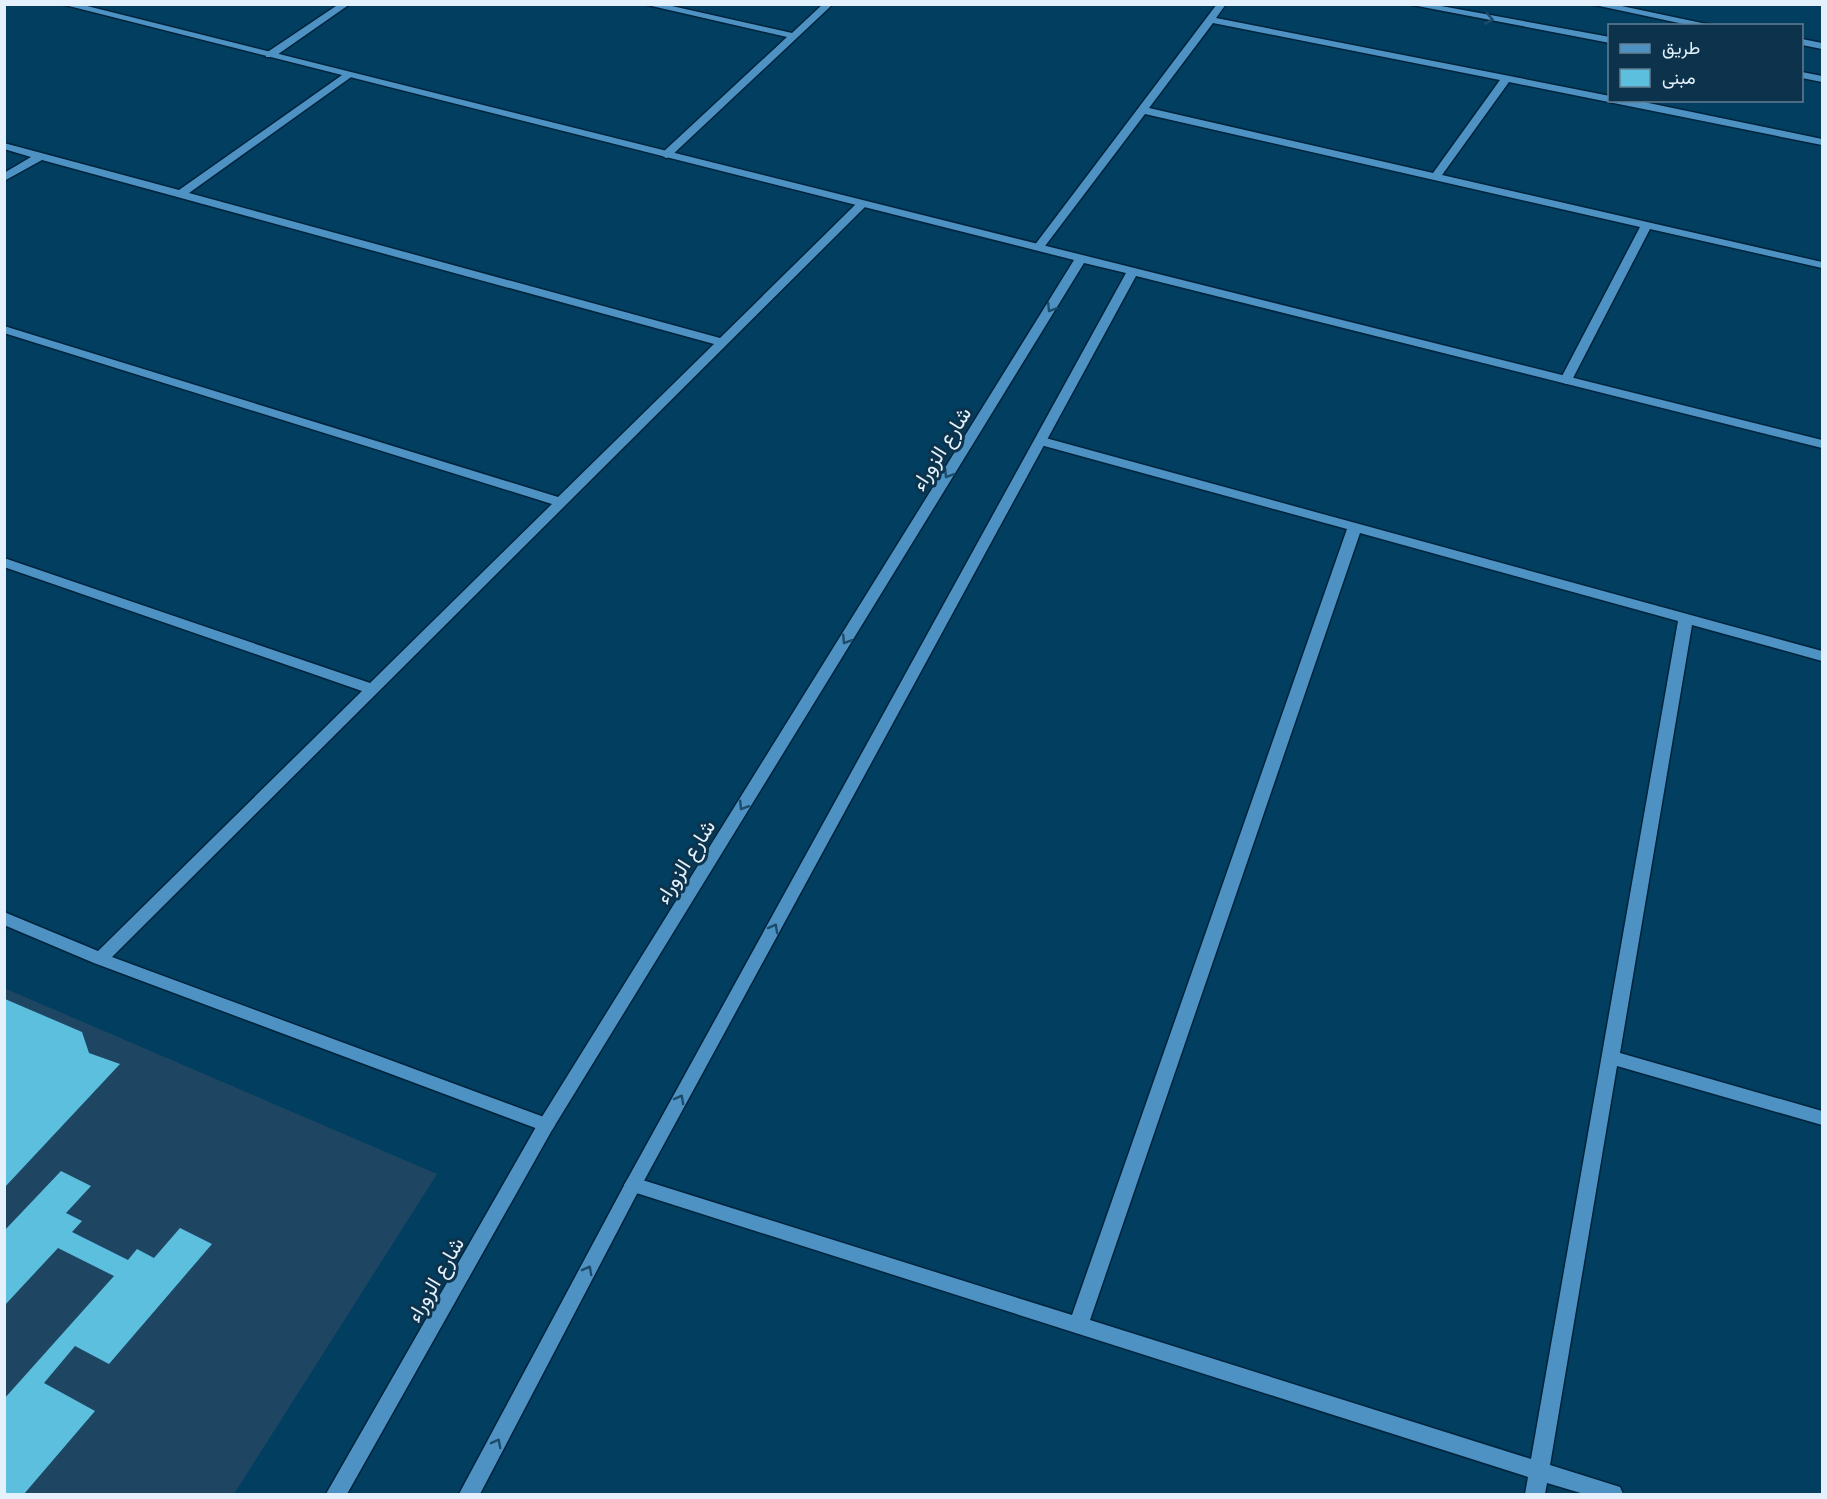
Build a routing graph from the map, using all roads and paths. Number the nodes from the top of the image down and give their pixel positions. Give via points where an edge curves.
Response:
1 (65, 4) edge
2 (346, 4) edge
3 (647, 4) edge
4 (830, 4) edge
5 (1222, 4) edge
6 (1411, 4) edge
7 (1596, 5) edge
8 (1210, 20) junction
9 (1700, 24) edge
10 (794, 36) junction
11 (1608, 40) edge
12 (1803, 42) edge
13 (1822, 46) edge
14 (270, 55) junction
15 (349, 75) junction
16 (1803, 75) edge
17 (1506, 79) junction
18 (1822, 79) edge
19 (1608, 99) edge
20 (1626, 102) edge
21 (1143, 110) junction
22 (1822, 141) edge
23 (4, 146) edge
24 (666, 155) junction
25 (40, 156) junction
26 (1435, 177) junction
27 (4, 178) edge
28 (181, 194) junction
29 (862, 204) junction
30 (1647, 225) junction
31 (1038, 248) junction
32 (1081, 258) junction
33 (1822, 265) edge
34 (1133, 271) junction
35 (4, 329) edge
36 (722, 342) junction
37 (1566, 380) junction
38 (1042, 441) junction
39 (1822, 444) edge
40 (560, 502) junction
41 (1355, 527) junction
42 (4, 562) edge
43 (1686, 618) junction
44 (1822, 656) edge
45 (372, 689) junction
46 (4, 918) edge
47 (100, 959) junction
48 (1610, 1057) junction
49 (1822, 1118) edge
50 (546, 1125) junction
51 (633, 1185) junction
52 (1078, 1326) junction
53 (1539, 1471) junction
54 (336, 1494) edge
55 (469, 1494) edge
56 (1535, 1494) edge
57 (1613, 1494) edge

1 - 14 street
2 - 14 street
3 - 10 street
4 - 10 street
5 - 8 street
6 -> 11 street
7 - 9 street
8 - 17 street
8 - 21 street
10 - 24 street
12 - 13 street
14 - 15 street
15 - 24 street
15 - 28 street
16 - 18 street
17 - 19 street
17 - 26 street
20 - 22 street
21 - 26 street
21 - 31 street
23 - 25 street
24 - 29 street
25 - 27 street
25 - 28 street
26 - 30 street
28 - 36 street
29 - 31 street
29 - 36 street
30 - 33 street
30 - 37 street
31 - 32 street
32 - 34 street
32 -> 50 street, شارع الزوراء
34 - 37 street
34 - 38 street
35 - 40 street
36 - 40 street
37 - 39 street
38 - 41 street
51 -> 38 street
40 - 45 street
41 - 43 street
41 - 52 street
42 - 45 street
43 - 44 street
43 - 48 street
45 - 47 street
46 - 47 street
47 - 50 street
48 - 49 street
48 - 53 street
50 - 54 street, شارع الزوراء
51 - 52 street
55 -> 51 street
52 - 53 street
53 - 56 street
53 - 57 street

